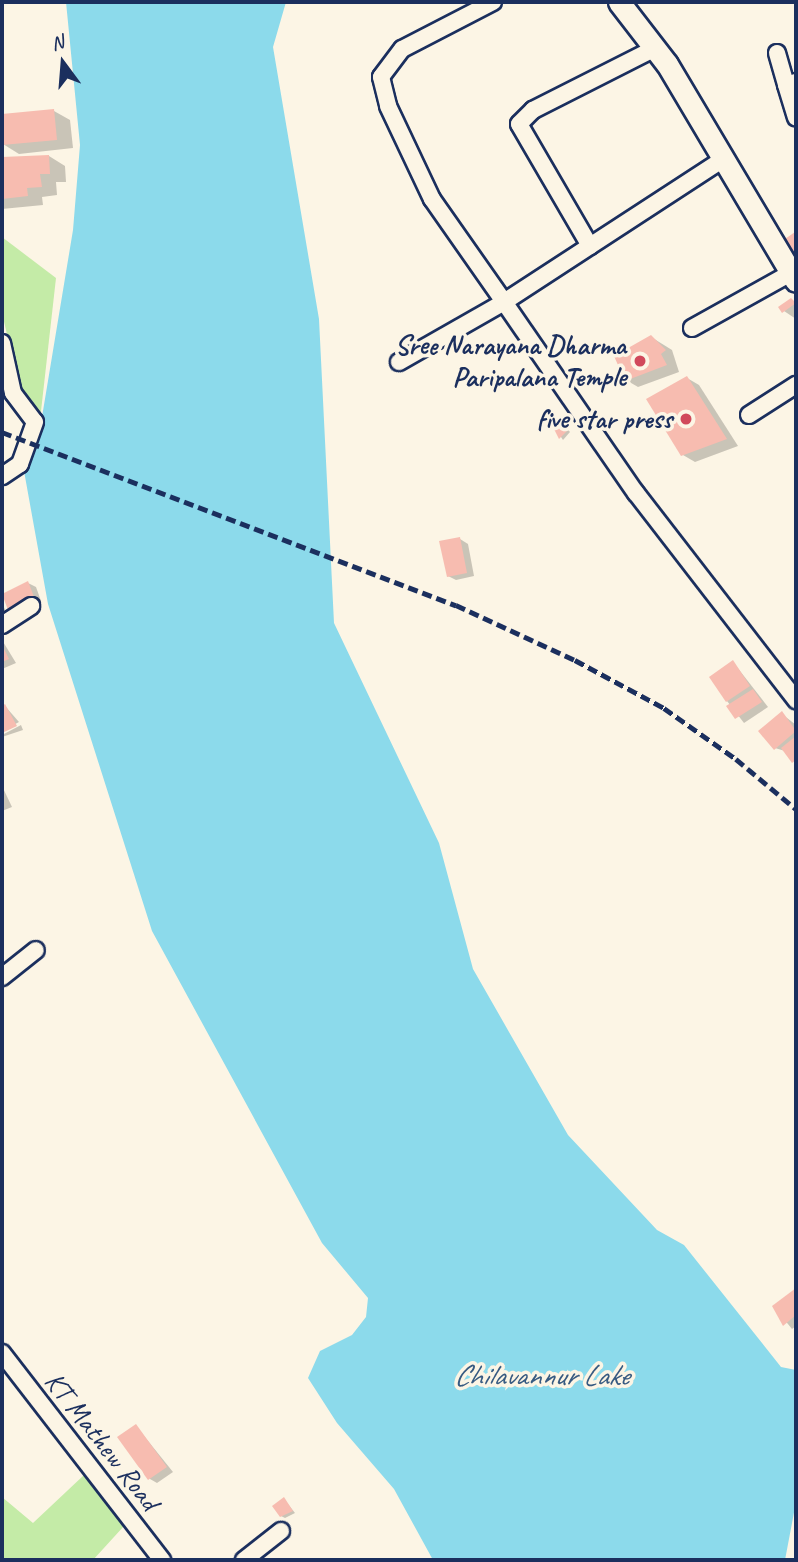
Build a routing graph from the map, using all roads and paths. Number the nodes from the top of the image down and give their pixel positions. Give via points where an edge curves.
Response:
1 (493, 2) edge
2 (619, 2) edge
3 (654, 48) junction
4 (777, 53) dead end
5 (791, 84) edge
6 (796, 117) edge
7 (725, 158) junction
8 (590, 247) junction
9 (792, 269) edge
10 (504, 302) junction
11 (692, 328) dead end
12 (2, 343) edge
13 (399, 362) dead end
14 (796, 385) edge
15 (749, 415) dead end
16 (2, 476) edge
17 (31, 606) dead end
18 (2, 625) edge
19 (796, 700) edge
20 (36, 950) dead end
21 (2, 977) edge
22 (2, 1353) edge
23 (281, 1531) dead end
24 (162, 1560) edge
25 (244, 1560) edge

1 - 10 street via 402,49 381,77 388,106 432,199
2 - 3 street
3 - 7 street
3 - 8 street via 533,110 519,124
4 - 5 street
5 - 6 street
7 - 8 street
7 - 9 street
8 - 10 street
9 - 11 street
10 - 13 street
10 - 19 street via 636,493
12 - 16 street via 13,393 35,422 20,464
14 - 15 street
17 - 18 street
20 - 21 street
22 - 24 street, KT Mathew Road
23 - 25 street

